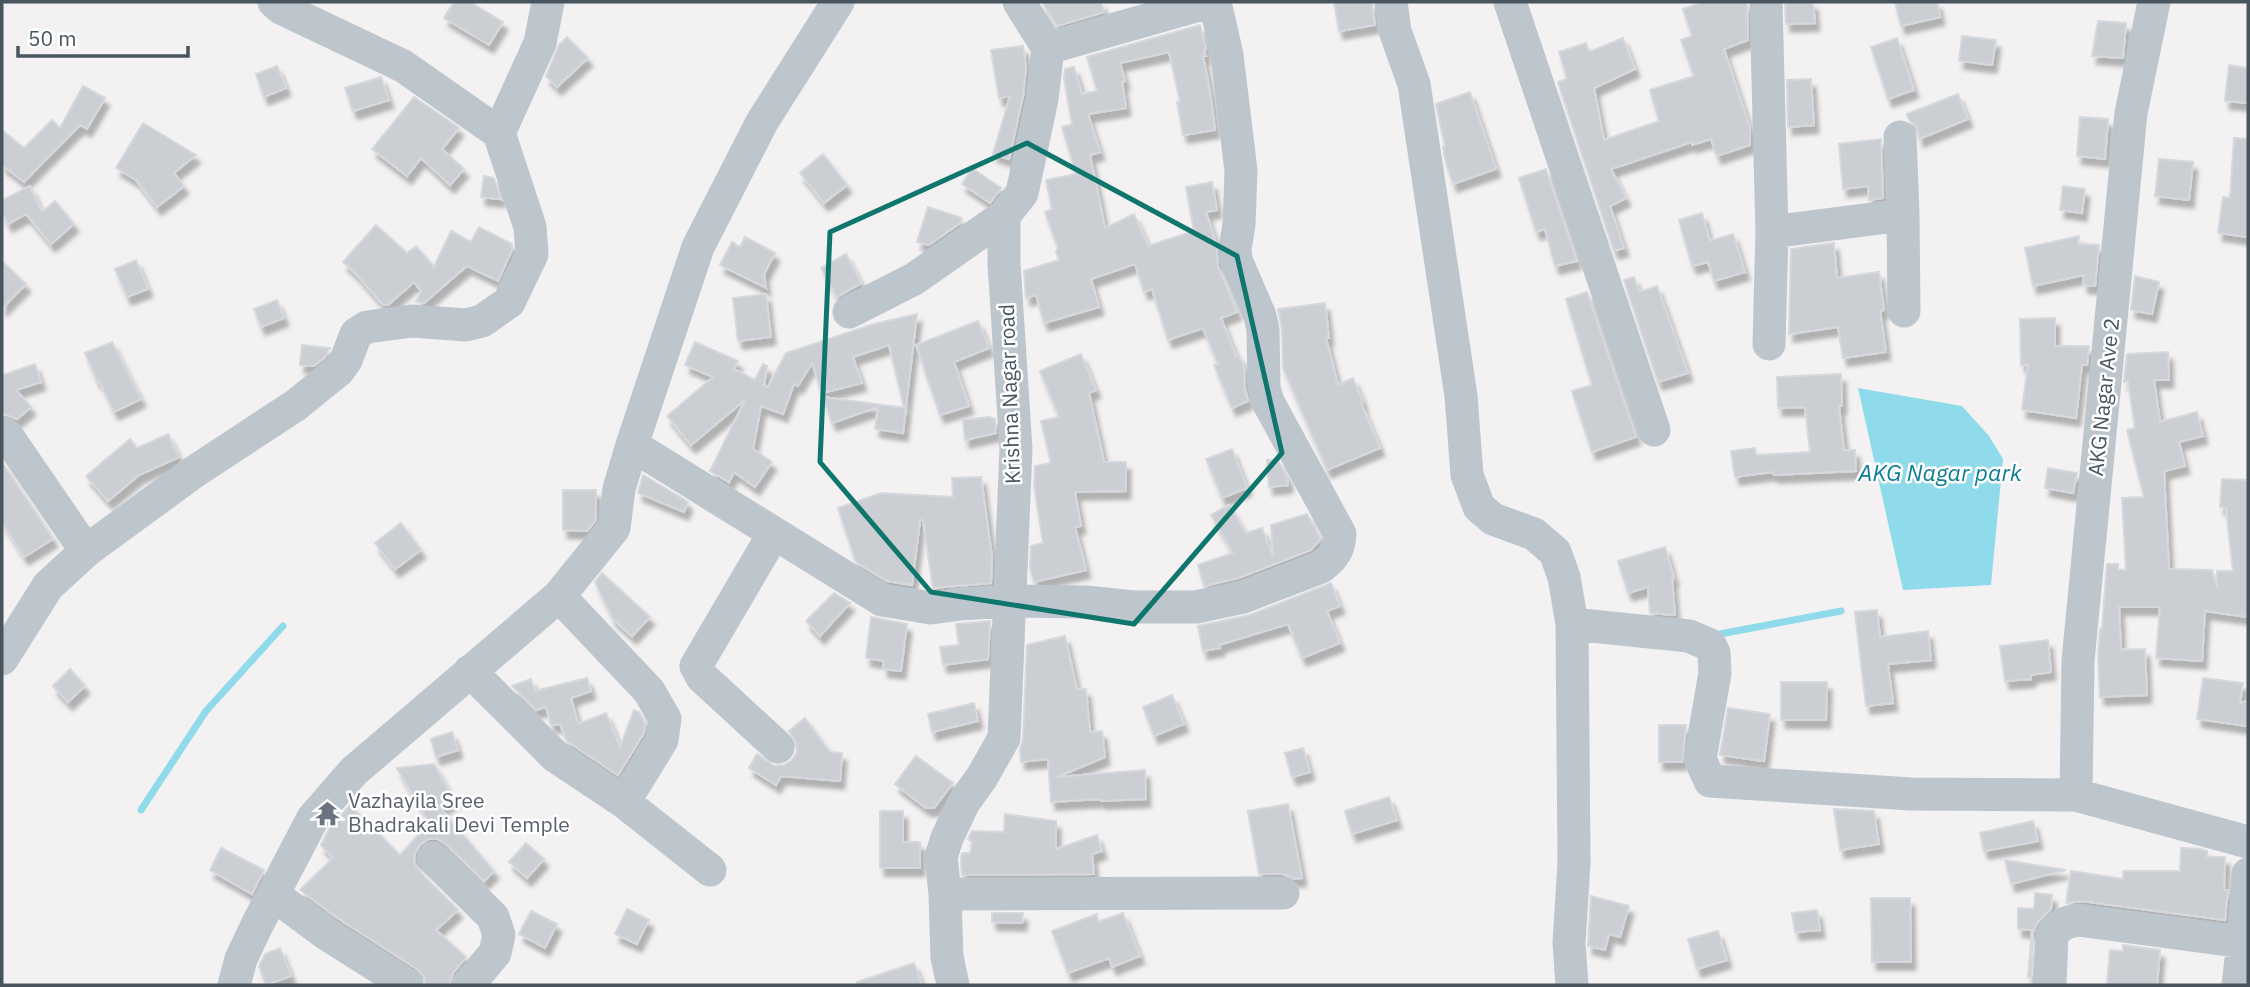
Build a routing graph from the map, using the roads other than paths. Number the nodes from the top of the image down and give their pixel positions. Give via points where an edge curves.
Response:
1 (274, 2) edge
2 (548, 2) edge
3 (838, 2) edge
4 (1019, 2) edge
5 (1212, 2) edge
6 (1391, 2) edge
7 (1510, 2) edge
8 (1766, 2) edge
9 (2154, 2) edge
10 (1048, 48) junction
11 (499, 133) junction
12 (1900, 137) dead end
13 (1903, 215) junction
14 (1004, 216) junction
15 (1772, 232) junction
16 (1903, 311) dead end
17 (849, 312) dead end
18 (1769, 344) dead end
19 (1654, 430) dead end
20 (2, 432) edge
21 (632, 444) junction
22 (774, 533) junction
23 (86, 551) junction
24 (559, 596) junction
25 (1008, 601) junction
26 (1572, 624) junction
27 (2, 659) edge
28 (470, 671) junction
29 (778, 747) dead end
30 (2076, 795) junction
31 (624, 802) junction
32 (2248, 842) edge
33 (433, 858) dead end
34 (710, 870) dead end
35 (2248, 874) edge
36 (1283, 893) dead end
37 (945, 894) junction
38 (274, 895) junction
39 (2244, 942) junction
40 (234, 985) edge
41 (407, 985) edge
42 (468, 985) edge
43 (953, 985) edge
44 (1572, 985) edge
45 (2050, 985) edge
46 (2238, 985) edge

1 - 11 street via 403,66
2 - 11 street via 540,43
3 - 21 street via 762,122 698,247
4 - 10 street
5 - 10 street
5 - 25 street via 1227,55 1241,171 1236,260 1260,316 1264,388 1335,522 1339,548 1321,567 1243,597 1196,607
6 - 26 street via 1395,31 1414,84 1461,396 1467,475 1479,507 1493,519 1534,534 1555,552
7 - 19 street
8 - 15 street
9 - 30 street, AKG Nagar Ave 2 via 2131,113 2078,661
10 - 14 street via 1022,193
11 - 23 street via 530,227 532,254 509,302 482,321 466,325 412,321 367,327 356,334 338,371 296,405 174,485
12 - 13 street
13 - 15 street
13 - 16 street
14 - 17 street via 914,279
14 - 25 street, Krishna Nagar road via 1016,449
15 - 18 street
20 - 23 street
21 - 22 street
21 - 24 street via 614,528
22 - 25 street via 882,600 931,608
22 - 29 street via 696,666 702,677
23 - 27 street via 48,586
24 - 28 street
24 - 31 street via 649,691 665,719 662,740
25 - 37 street, Krishna Nagar road via 1004,738 947,838 941,857
26 - 30 street via 1689,636 1710,645 1715,673 1700,759 1710,781 1911,794
26 - 44 street
28 - 31 street via 555,756
28 - 38 street via 354,771 313,818
30 - 32 street
31 - 34 street
33 - 42 street via 493,917 499,935 495,953
35 - 39 street
36 - 37 street
37 - 43 street, Krishna Nagar road via 947,957
38 - 40 street via 241,960
38 - 41 street
39 - 45 street via 2065,922 2052,936
39 - 46 street

